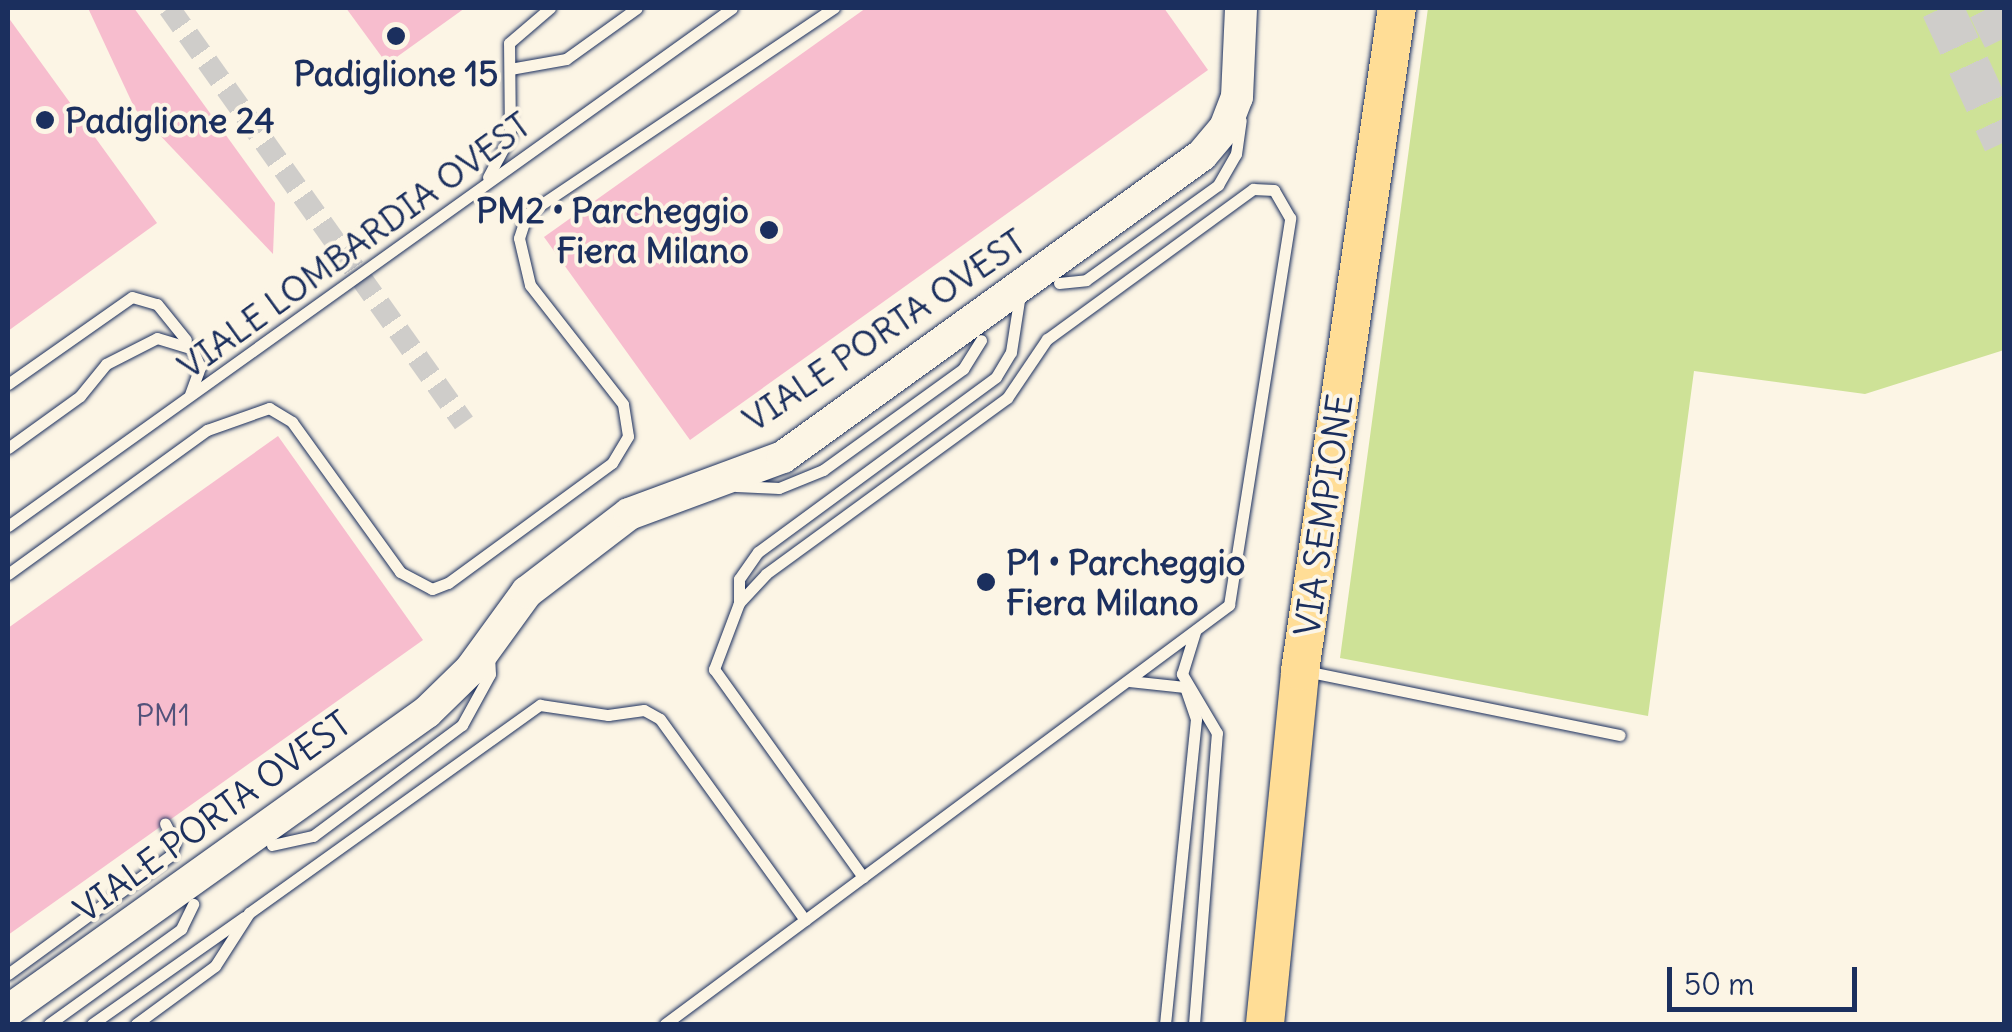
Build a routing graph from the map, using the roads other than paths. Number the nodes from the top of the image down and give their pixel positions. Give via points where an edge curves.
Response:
1 (550, 8) edge
2 (636, 8) edge
3 (732, 8) edge
4 (834, 8) edge
5 (1241, 8) edge
6 (1384, 8) edge
7 (1398, 8) edge
8 (510, 69) junction
9 (1240, 69) junction
10 (1387, 71) junction
11 (479, 188) junction
12 (1059, 283) dead end
13 (1021, 285) junction
14 (981, 340) dead end
15 (192, 349) junction
16 (8, 384) edge
17 (188, 398) junction
18 (8, 448) edge
19 (712, 482) junction
20 (8, 526) edge
21 (8, 574) edge
22 (739, 603) junction
23 (1198, 629) junction
24 (489, 647) junction
25 (1300, 670) junction
26 (1125, 682) junction
27 (1185, 687) junction
28 (1620, 735) dead end
29 (165, 823) dead end
30 (272, 845) dead end
31 (863, 877) junction
32 (193, 904) dead end
33 (249, 914) junction
34 (804, 920) junction
35 (8, 974) edge
36 (8, 1011) edge
37 (49, 1024) edge
38 (92, 1024) edge
39 (136, 1024) edge
40 (665, 1024) edge
41 (1165, 1024) edge
42 (1194, 1024) edge
43 (1265, 1024) edge

1 - 8 lane via 514,35
2 - 8 lane via 555,64
3 - 11 lane, VIALE LOMBARDIA OVEST
4 - 21 lane via 652,136 563,183 527,214 519,238 530,285 623,404 628,436 612,463 448,583 432,588 400,572 292,422 269,408 207,430
5 - 9 street, VIALE PORTA OVEST
6 - 10 main road
7 - 10 main road, VIA SEMPIONE
8 - 11 lane via 510,136
9 - 12 lane via 1239,144 1218,185 1086,280
9 - 13 street, VIALE PORTA OVEST via 1232,115 1217,140
10 - 25 main road, VIA SEMPIONE
11 - 17 lane, VIALE LOMBARDIA OVEST
13 - 19 street, VIALE PORTA OVEST via 783,457
13 - 22 lane via 1015,337 996,376 758,552 739,578
14 - 19 lane via 962,369 823,470 779,488
15 - 16 lane via 158,304 132,296
15 - 17 lane via 200,368
15 - 18 lane via 167,336 141,344
17 - 20 lane, VIALE LOMBARDIA OVEST
19 - 24 street, VIALE PORTA OVEST via 628,514 527,592
22 - 23 lane via 785,559 1007,398 1047,339 1252,190 1267,187 1287,202 1290,218 1237,590
22 - 31 lane via 714,669
23 - 26 lane
23 - 27 lane via 1181,658
24 - 30 lane via 490,674 462,725 313,836
24 - 36 street, VIALE PORTA OVEST via 427,712
25 - 28 lane
25 - 43 main road, VIA SEMPIONE
26 - 27 lane via 1152,678
26 - 31 lane
27 - 41 lane via 1196,727
27 - 42 lane via 1207,706 1216,733
29 - 35 lane via 175,843 171,855
31 - 34 lane
32 - 37 lane via 182,928
33 - 34 lane via 549,704 608,714 644,710 660,719
33 - 38 lane
33 - 39 lane via 215,966
34 - 40 lane

